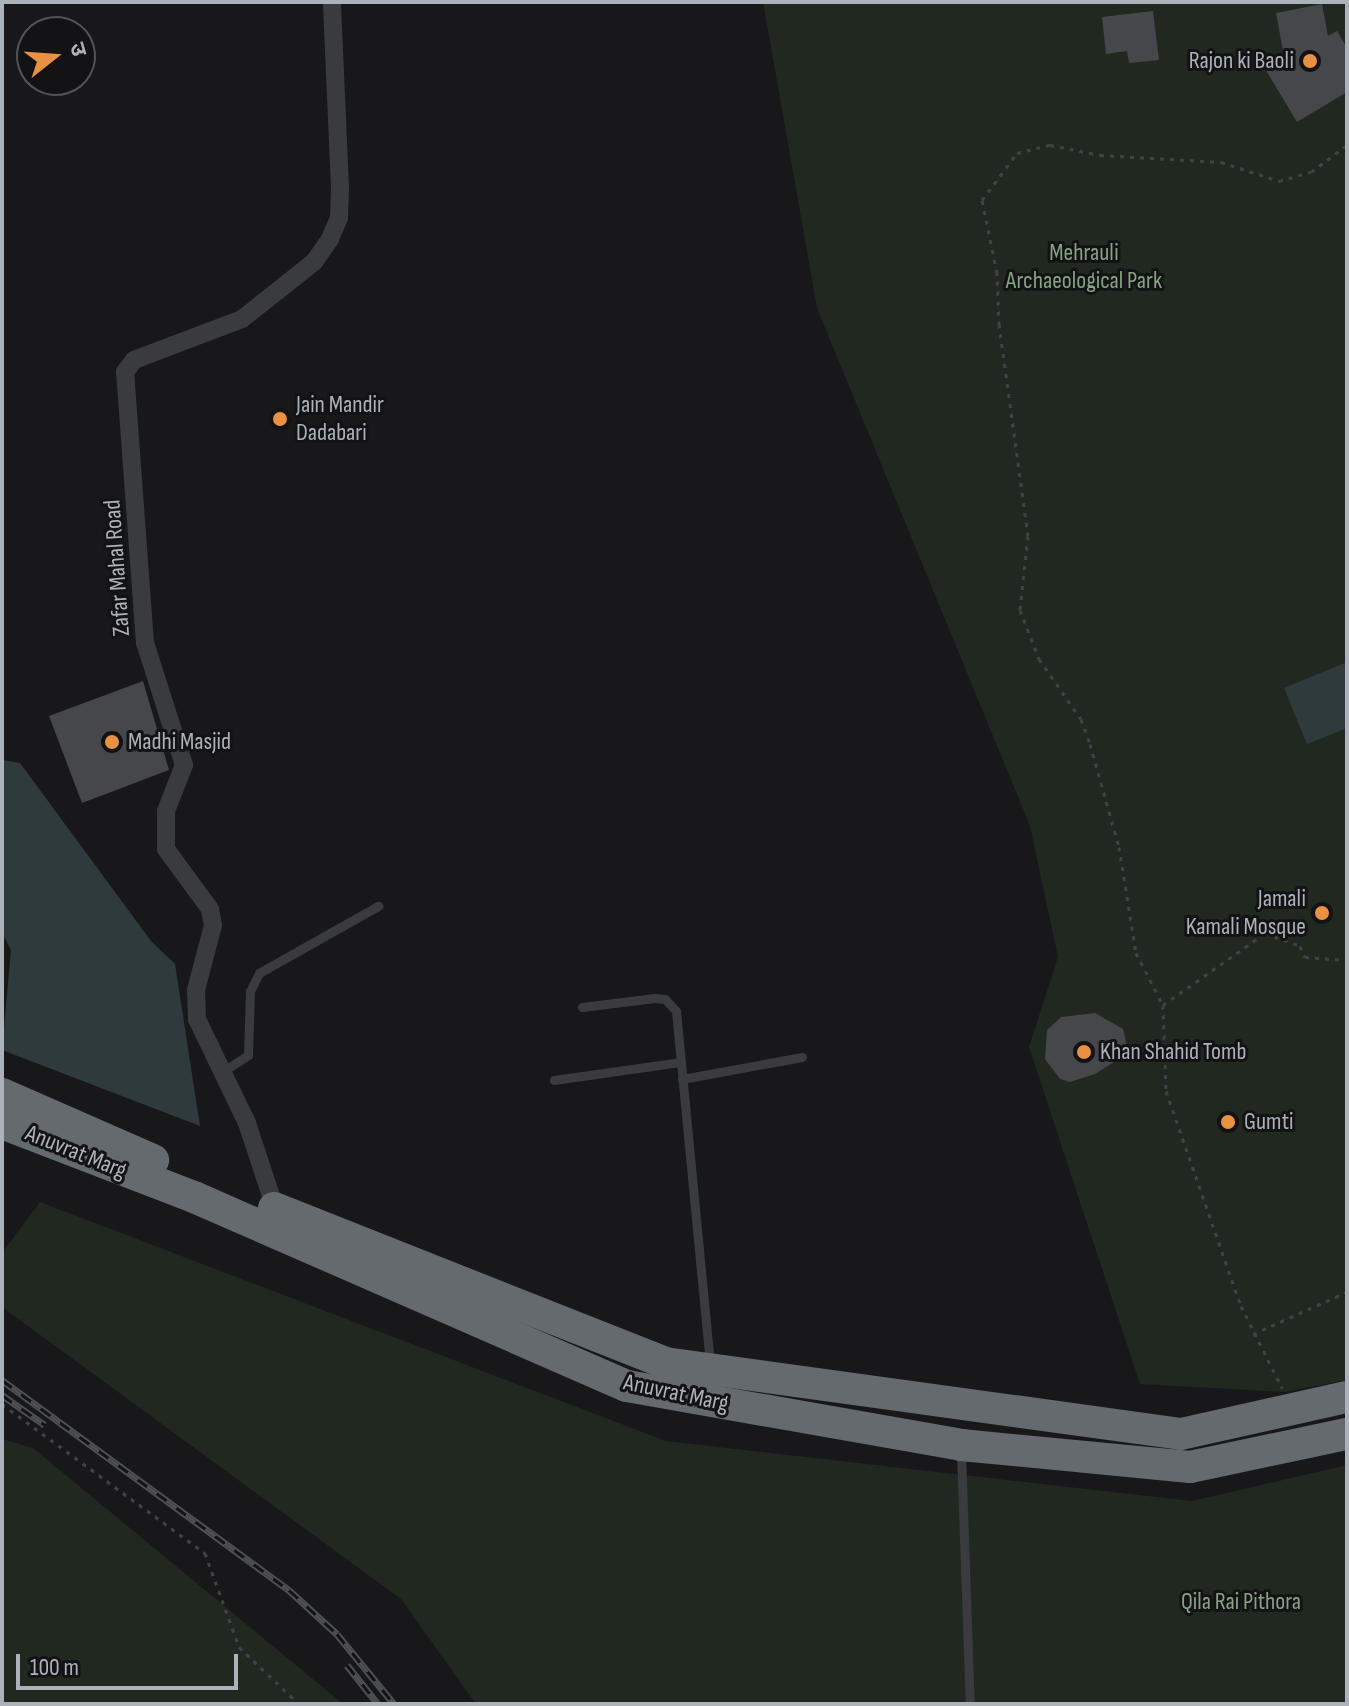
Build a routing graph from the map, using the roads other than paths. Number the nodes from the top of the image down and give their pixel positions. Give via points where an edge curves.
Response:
1 (332, 2) edge
2 (378, 906) dead end
3 (582, 1007) dead end
4 (802, 1057) dead end
5 (680, 1062) junction
6 (222, 1072) junction
7 (682, 1079) junction
8 (554, 1080) dead end
9 (2, 1094) edge
10 (8, 1130) edge
11 (275, 1208) junction
12 (711, 1370) junction
13 (1347, 1397) edge
14 (1347, 1434) edge
15 (961, 1445) junction
16 (970, 1704) edge

1 - 6 street, Zafar Mahal Road via 340,188 339,218 330,239 314,262 242,319 134,360 125,372 142,621 184,765 163,830 173,863 210,909 211,942 195,1003
2 - 6 lane via 259,973 250,991 248,1055
3 - 5 lane via 665,999 676,1011
4 - 7 lane
5 - 7 lane
5 - 8 lane
6 - 11 street, Zafar Mahal Road via 247,1123
7 - 12 lane
9 - 11 highway, Anuvrat Marg
10 - 15 highway, Anuvrat Marg via 263,1226 627,1386
11 - 12 highway, Anuvrat Marg via 665,1363
12 - 13 highway, Anuvrat Marg via 1181,1434
14 - 15 highway, Anuvrat Marg via 1190,1467
15 - 16 lane

